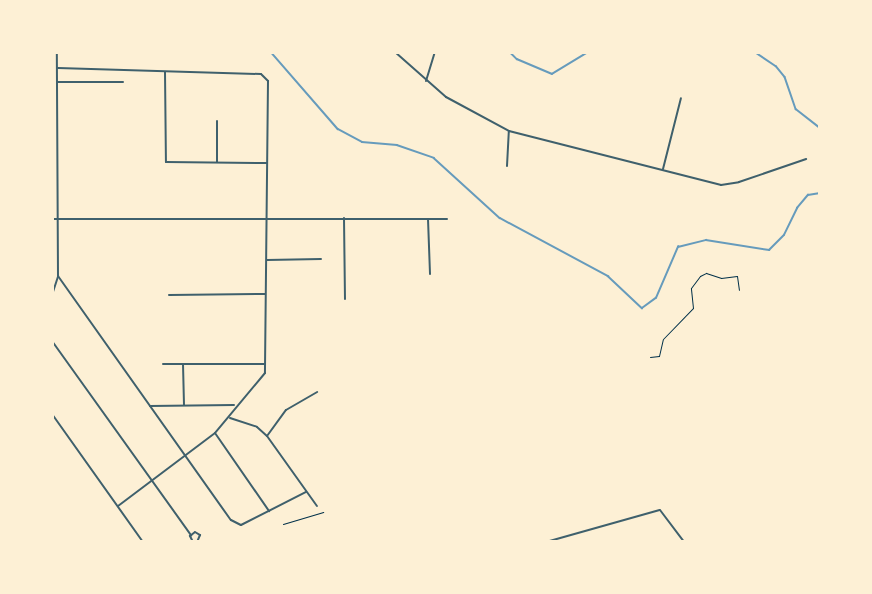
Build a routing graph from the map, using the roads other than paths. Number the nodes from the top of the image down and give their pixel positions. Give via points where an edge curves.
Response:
1 (57, 52) edge
2 (394, 52) edge
3 (435, 52) edge
4 (58, 68) junction
5 (165, 72) junction
6 (426, 81) junction
7 (57, 82) junction
8 (123, 82) dead end
9 (52, 91) edge
10 (57, 91) junction
11 (681, 98) dead end
12 (217, 121) dead end
13 (509, 130) junction
14 (52, 141) edge
15 (57, 141) junction
16 (806, 159) dead end
17 (217, 162) junction
18 (267, 163) junction
19 (507, 166) dead end
20 (663, 169) junction
21 (344, 218) junction
22 (428, 218) junction
23 (52, 219) edge
24 (58, 219) junction
25 (267, 219) junction
26 (447, 219) dead end
27 (321, 259) dead end
28 (267, 260) junction
29 (430, 273) dead end
30 (58, 276) junction
31 (266, 294) junction
32 (52, 295) edge
33 (169, 295) dead end
34 (345, 299) dead end
35 (52, 341) edge
36 (163, 364) dead end
37 (183, 364) junction
38 (266, 364) junction
39 (316, 392) dead end
40 (184, 405) junction
41 (235, 405) junction
42 (150, 406) junction
43 (52, 414) edge
44 (230, 418) junction
45 (215, 433) junction
46 (267, 436) junction
47 (186, 457) junction
48 (152, 481) junction
49 (306, 492) junction
50 (118, 506) junction
51 (317, 506) dead end
52 (269, 511) junction
53 (190, 535) junction
54 (142, 542) edge
55 (193, 542) edge
56 (197, 542) edge
57 (546, 542) edge
58 (684, 542) edge

1 - 4 street
2 - 6 street
3 - 6 street
4 - 5 street via 138,67
4 - 7 street
5 - 17 street via 166,162
5 - 18 street via 266,76
6 - 13 street via 452,102
7 - 8 street
7 - 10 street
9 - 10 street
10 - 15 street
11 - 20 street
12 - 17 street
13 - 19 street
13 - 20 street
14 - 15 street
15 - 24 street
16 - 20 street via 721,185
17 - 18 street
18 - 25 street
21 - 22 street
21 - 25 street
21 - 34 street
22 - 26 street
22 - 29 street
23 - 24 street
24 - 25 street
24 - 30 street
25 - 28 street
27 - 28 street
28 - 31 street
30 - 32 street
30 - 42 street
31 - 33 street
31 - 38 street
35 - 48 street
36 - 37 street
37 - 38 street
37 - 40 street
38 - 41 street via 265,373
39 - 46 street via 285,410
40 - 41 street
40 - 42 street
41 - 44 street
42 - 47 street
43 - 50 street
44 - 45 street
44 - 46 street
45 - 47 street
45 - 52 street
46 - 49 street
47 - 48 street
47 - 52 street via 231,520 241,525
48 - 50 street
48 - 53 street
49 - 51 street
49 - 52 street
50 - 54 street
53 - 55 street
53 - 56 street via 199,534
57 - 58 street via 660,510

